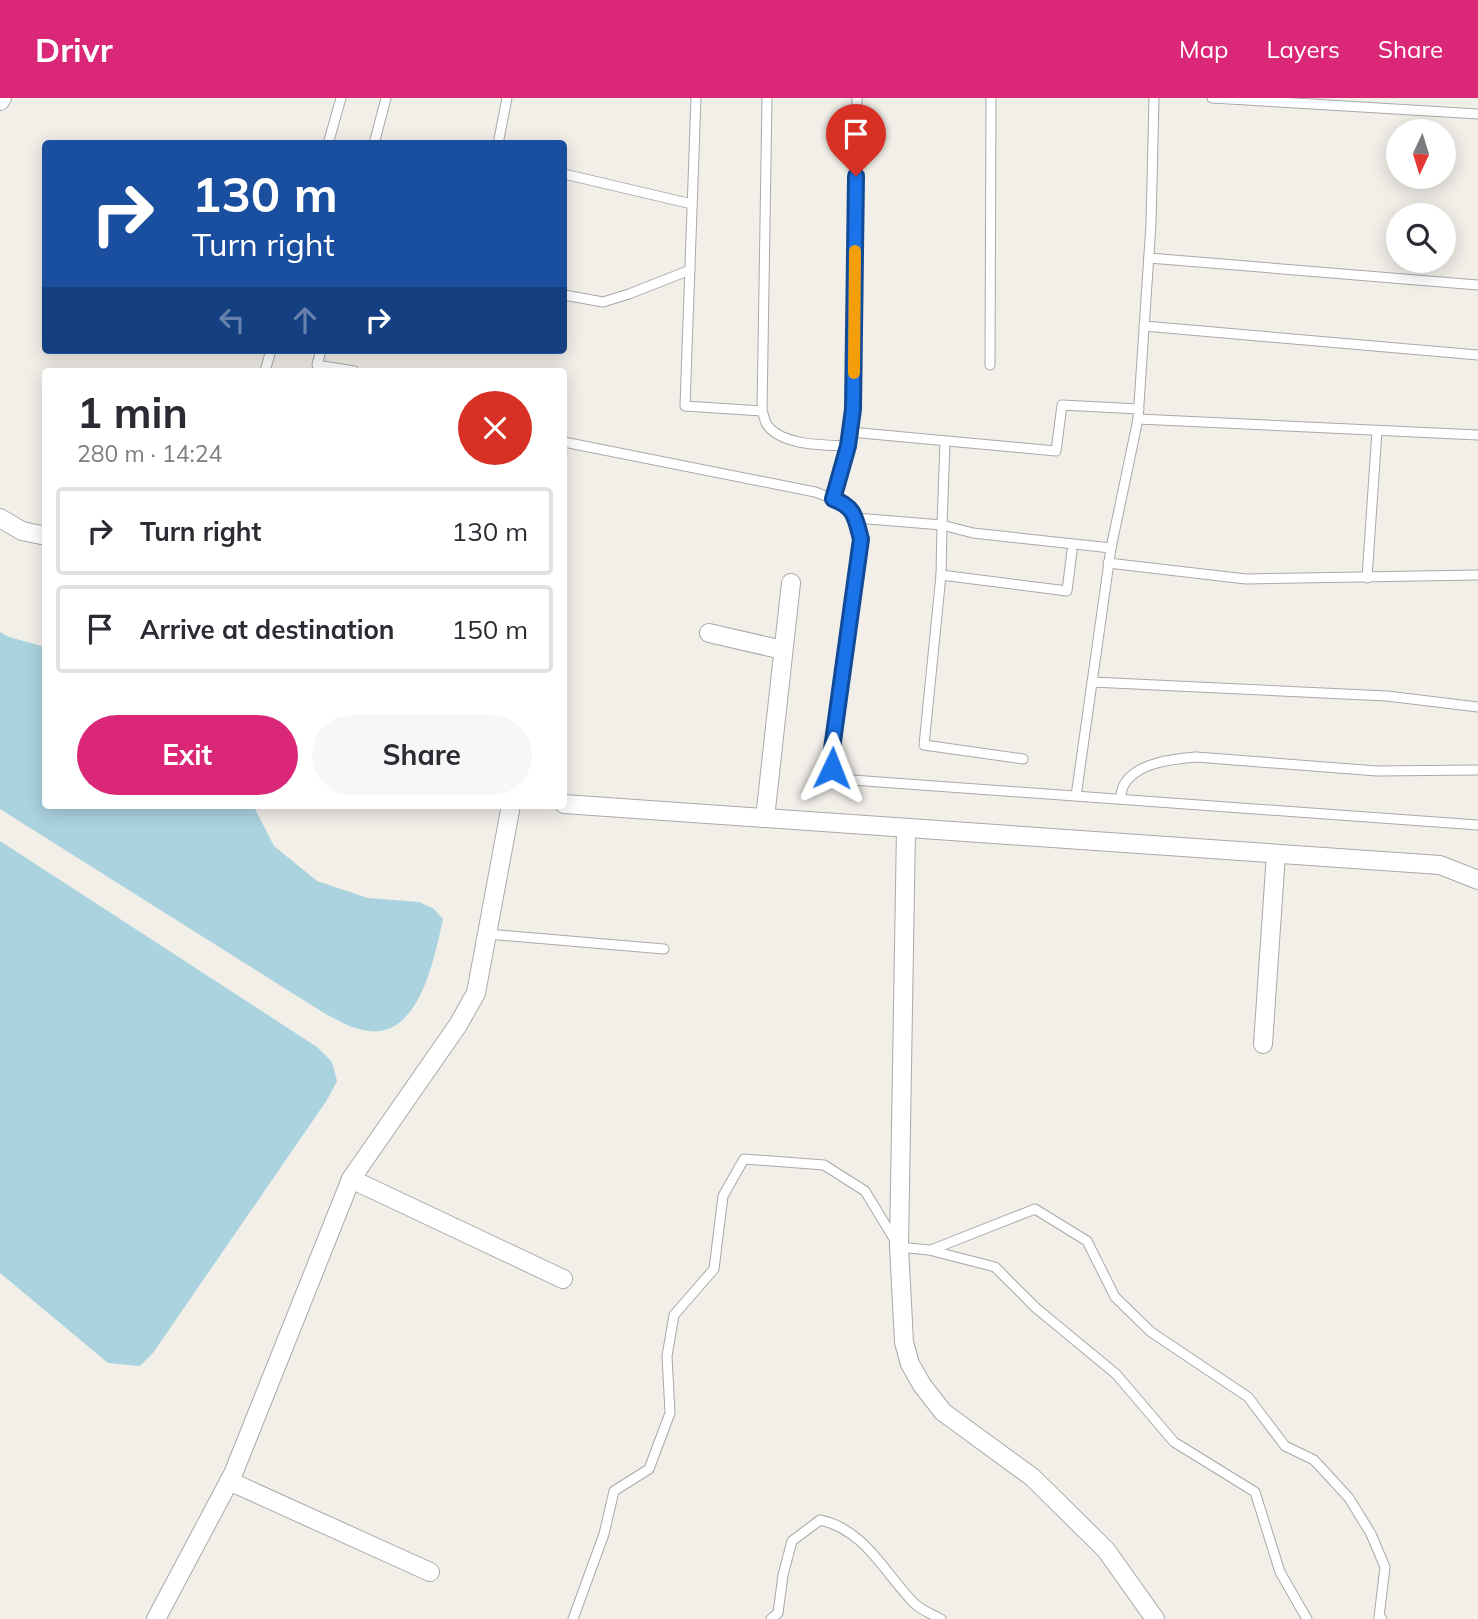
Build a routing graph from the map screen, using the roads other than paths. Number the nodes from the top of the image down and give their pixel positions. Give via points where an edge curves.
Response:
1 (341, 98) edge
2 (386, 98) edge
3 (507, 98) edge
4 (696, 98) edge
5 (767, 98) edge
6 (857, 98) edge
7 (991, 98) edge
8 (1154, 98) edge
9 (1212, 98) edge
10 (1478, 114) edge
11 (329, 140) edge
12 (375, 140) edge
13 (499, 140) edge
14 (567, 175) edge
15 (692, 204) junction
16 (1149, 258) junction
17 (690, 270) junction
18 (1478, 285) edge
19 (567, 296) edge
20 (1144, 326) junction
21 (320, 354) edge
22 (1478, 355) edge
23 (989, 365) dead end
24 (336, 368) edge
25 (762, 411) junction
26 (1138, 414) junction
27 (1377, 431) junction
28 (850, 432) junction
29 (1478, 435) edge
30 (945, 442) junction
31 (567, 443) edge
32 (848, 446) junction
33 (833, 499) junction
34 (0, 518) edge
35 (856, 518) junction
36 (942, 525) junction
37 (42, 535) edge
38 (1111, 548) junction
39 (1072, 551) dead end
40 (1108, 562) junction
41 (941, 575) junction
42 (1478, 575) edge
43 (1367, 578) junction
44 (791, 583) dead end
45 (709, 633) dead end
46 (783, 650) junction
47 (1091, 682) junction
48 (1478, 707) edge
49 (1023, 759) dead end
50 (1478, 770) edge
51 (1076, 796) junction
52 (1120, 799) junction
53 (567, 804) edge
54 (510, 809) edge
55 (765, 818) junction
56 (1478, 825) edge
57 (906, 828) junction
58 (1276, 854) junction
59 (1478, 880) edge
60 (487, 934) junction
61 (664, 949) dead end
62 (1263, 1044) dead end
63 (351, 1179) junction
64 (899, 1247) junction
65 (929, 1250) junction
66 (563, 1279) dead end
67 (229, 1481) junction
68 (430, 1572) dead end
69 (156, 1619) edge
70 (573, 1619) edge
71 (771, 1619) edge
72 (941, 1619) edge
73 (1155, 1619) edge
74 (1307, 1619) edge
75 (1382, 1619) edge

1 - 11 lane
2 - 12 lane
3 - 13 lane
4 - 15 lane
5 - 25 lane
6 - 28 lane
7 - 23 lane
8 - 16 lane
9 - 10 lane
14 - 15 lane
15 - 17 lane
16 - 18 lane
16 - 20 lane
17 - 19 lane via 603,302
17 - 25 lane via 685,406
20 - 22 lane
20 - 26 lane
21 - 24 lane via 317,365
25 - 32 lane via 767,426 783,437
26 - 27 lane
26 - 30 lane via 1062,405 1056,451
26 - 38 lane
27 - 29 lane
27 - 43 lane
28 - 30 lane
28 - 32 lane
30 - 36 lane
31 - 33 lane
32 - 33 lane
33 - 35 lane
34 - 37 street via 22,531
35 - 36 lane
35 - 51 lane via 861,539 832,768 852,780
36 - 38 lane via 973,533
36 - 41 lane
38 - 40 lane
39 - 41 lane via 1067,591
40 - 43 lane via 1246,579
40 - 47 lane
41 - 49 lane via 924,745
42 - 43 lane
44 - 46 street
45 - 46 street
46 - 55 street
47 - 48 lane via 1387,696
47 - 51 lane
50 - 52 lane via 1377,771 1184,758 1141,771 1125,783
51 - 52 lane
52 - 56 lane
53 - 55 street
54 - 60 street
55 - 57 street
57 - 58 street
57 - 64 street
58 - 59 street via 1440,865
58 - 62 street
60 - 61 lane
60 - 63 street via 476,993
63 - 66 street
63 - 67 street
64 - 65 lane
64 - 70 lane via 865,1191 824,1165 744,1159 723,1196 714,1269 674,1315 667,1356 670,1413 649,1469 614,1491 604,1534
64 - 73 street via 904,1342 922,1385 943,1412 1032,1477 1106,1550
65 - 74 lane via 995,1267 1036,1308 1116,1374 1174,1442 1255,1492 1280,1572
65 - 75 lane via 1035,1209 1087,1241 1115,1297 1151,1332 1248,1397 1285,1446 1314,1460 1349,1498 1385,1567
67 - 68 street
67 - 69 street
71 - 72 lane via 778,1613 792,1541 820,1520 836,1523 868,1546 915,1605

